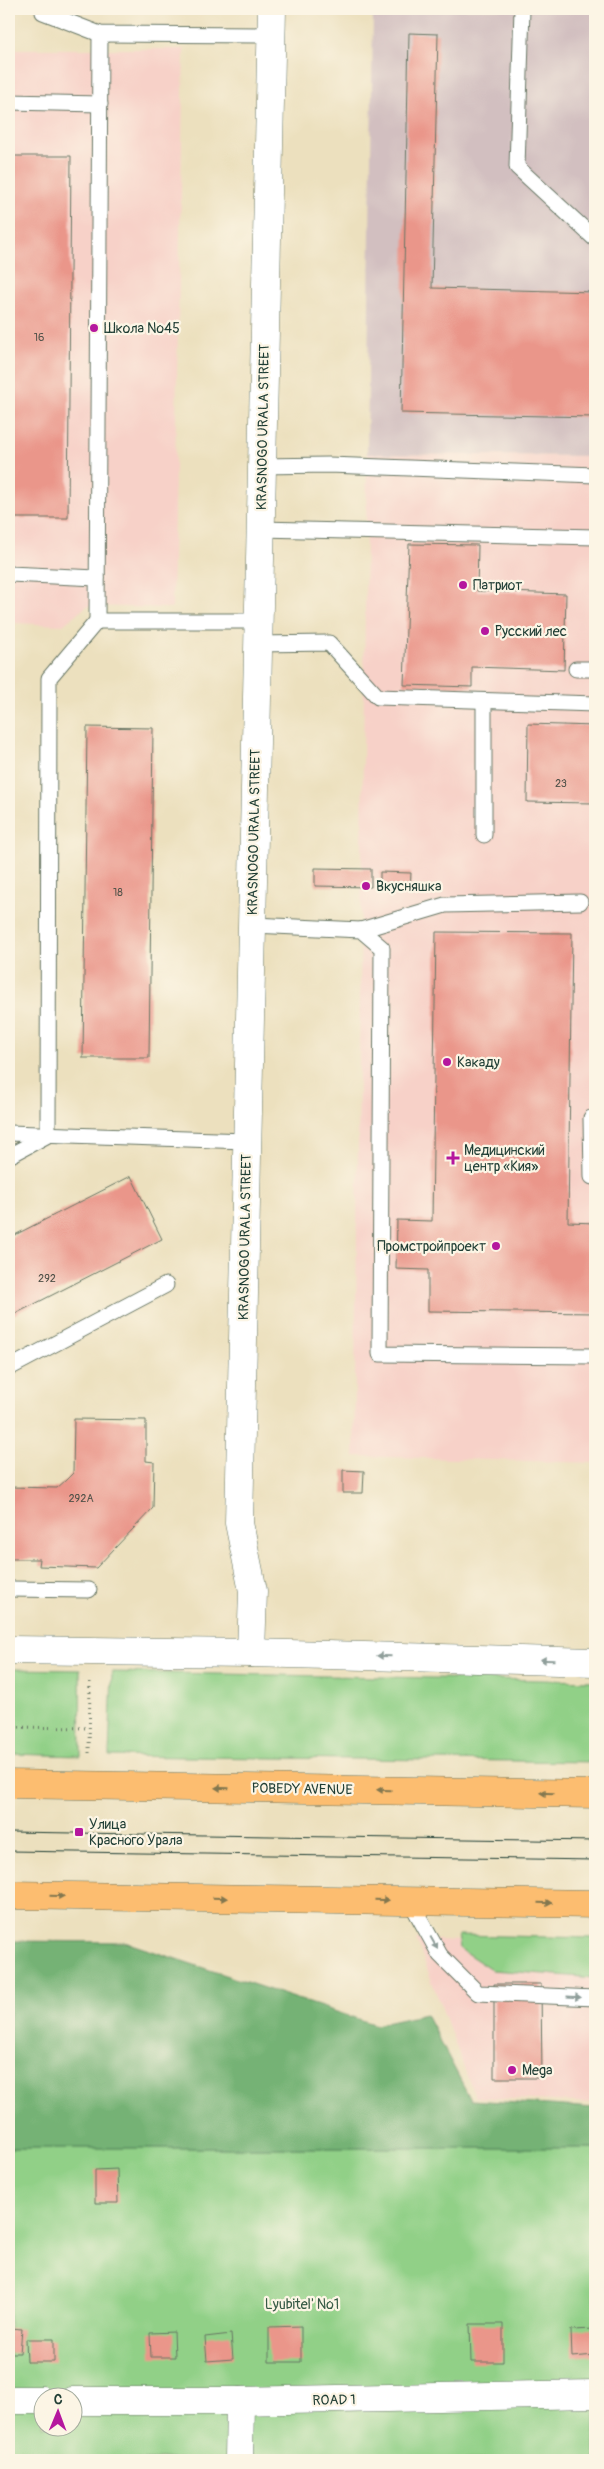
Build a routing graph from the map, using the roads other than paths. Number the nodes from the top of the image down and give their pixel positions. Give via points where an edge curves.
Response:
1 (43, 9) edge
2 (522, 9) edge
3 (271, 22) edge
4 (100, 34) junction
5 (9, 102) edge
6 (100, 104) junction
7 (595, 239) edge
8 (262, 466) junction
9 (595, 475) edge
10 (261, 529) junction
11 (595, 538) edge
12 (9, 574) edge
13 (97, 578) junction
14 (97, 621) junction
15 (259, 632) junction
16 (576, 669) dead end
17 (595, 669) edge
18 (484, 701) junction
19 (595, 704) edge
20 (484, 834) dead end
21 (580, 902) dead end
22 (253, 925) junction
23 (362, 930) junction
24 (591, 1118) dead end
25 (9, 1133) edge
26 (48, 1135) junction
27 (246, 1141) junction
28 (9, 1156) edge
29 (595, 1177) edge
30 (166, 1286) dead end
31 (595, 1356) edge
32 (9, 1368) edge
33 (9, 1589) edge
34 (90, 1590) dead end
35 (9, 1650) edge
36 (251, 1653) junction
37 (595, 1662) edge
38 (17, 1782) edge
39 (595, 1794) edge
40 (9, 1895) edge
41 (410, 1901) junction
42 (595, 1904) edge
43 (595, 1998) edge
44 (595, 2394) edge
45 (9, 2400) edge
46 (32, 2400) edge
47 (82, 2401) edge
48 (240, 2402) junction
49 (239, 2460) edge

1 - 4 lane via 43,12
2 - 7 lane via 516,167
3 - 4 lane
3 - 8 street, KRASNOGO URALA STREET
4 - 6 lane
5 - 6 lane
6 - 13 lane
8 - 9 lane via 329,465
8 - 10 street, KRASNOGO URALA STREET
10 - 11 lane
10 - 15 street, KRASNOGO URALA STREET
12 - 13 lane
13 - 14 lane
14 - 15 lane
14 - 26 lane via 49,678
15 - 18 lane via 329,643 378,697
15 - 22 street, KRASNOGO URALA STREET
16 - 17 lane
18 - 19 lane
18 - 20 lane
21 - 23 lane via 445,905
22 - 23 lane
22 - 27 street, KRASNOGO URALA STREET
23 - 31 lane via 382,948 380,1354
24 - 29 lane via 592,1177
25 - 26 lane
26 - 27 lane
26 - 28 lane
27 - 36 street, KRASNOGO URALA STREET via 239,1523 253,1591
30 - 32 lane
33 - 34 lane
35 - 36 street
37 -> 36 street
39 -> 38 main road, POBEDY AVENUE
40 -> 41 main road
41 -> 42 main road
41 -> 43 lane via 440,1955 478,1993
44 - 48 street, ROAD 1
45 - 46 street
47 - 48 street, ROAD 1
48 - 49 street

